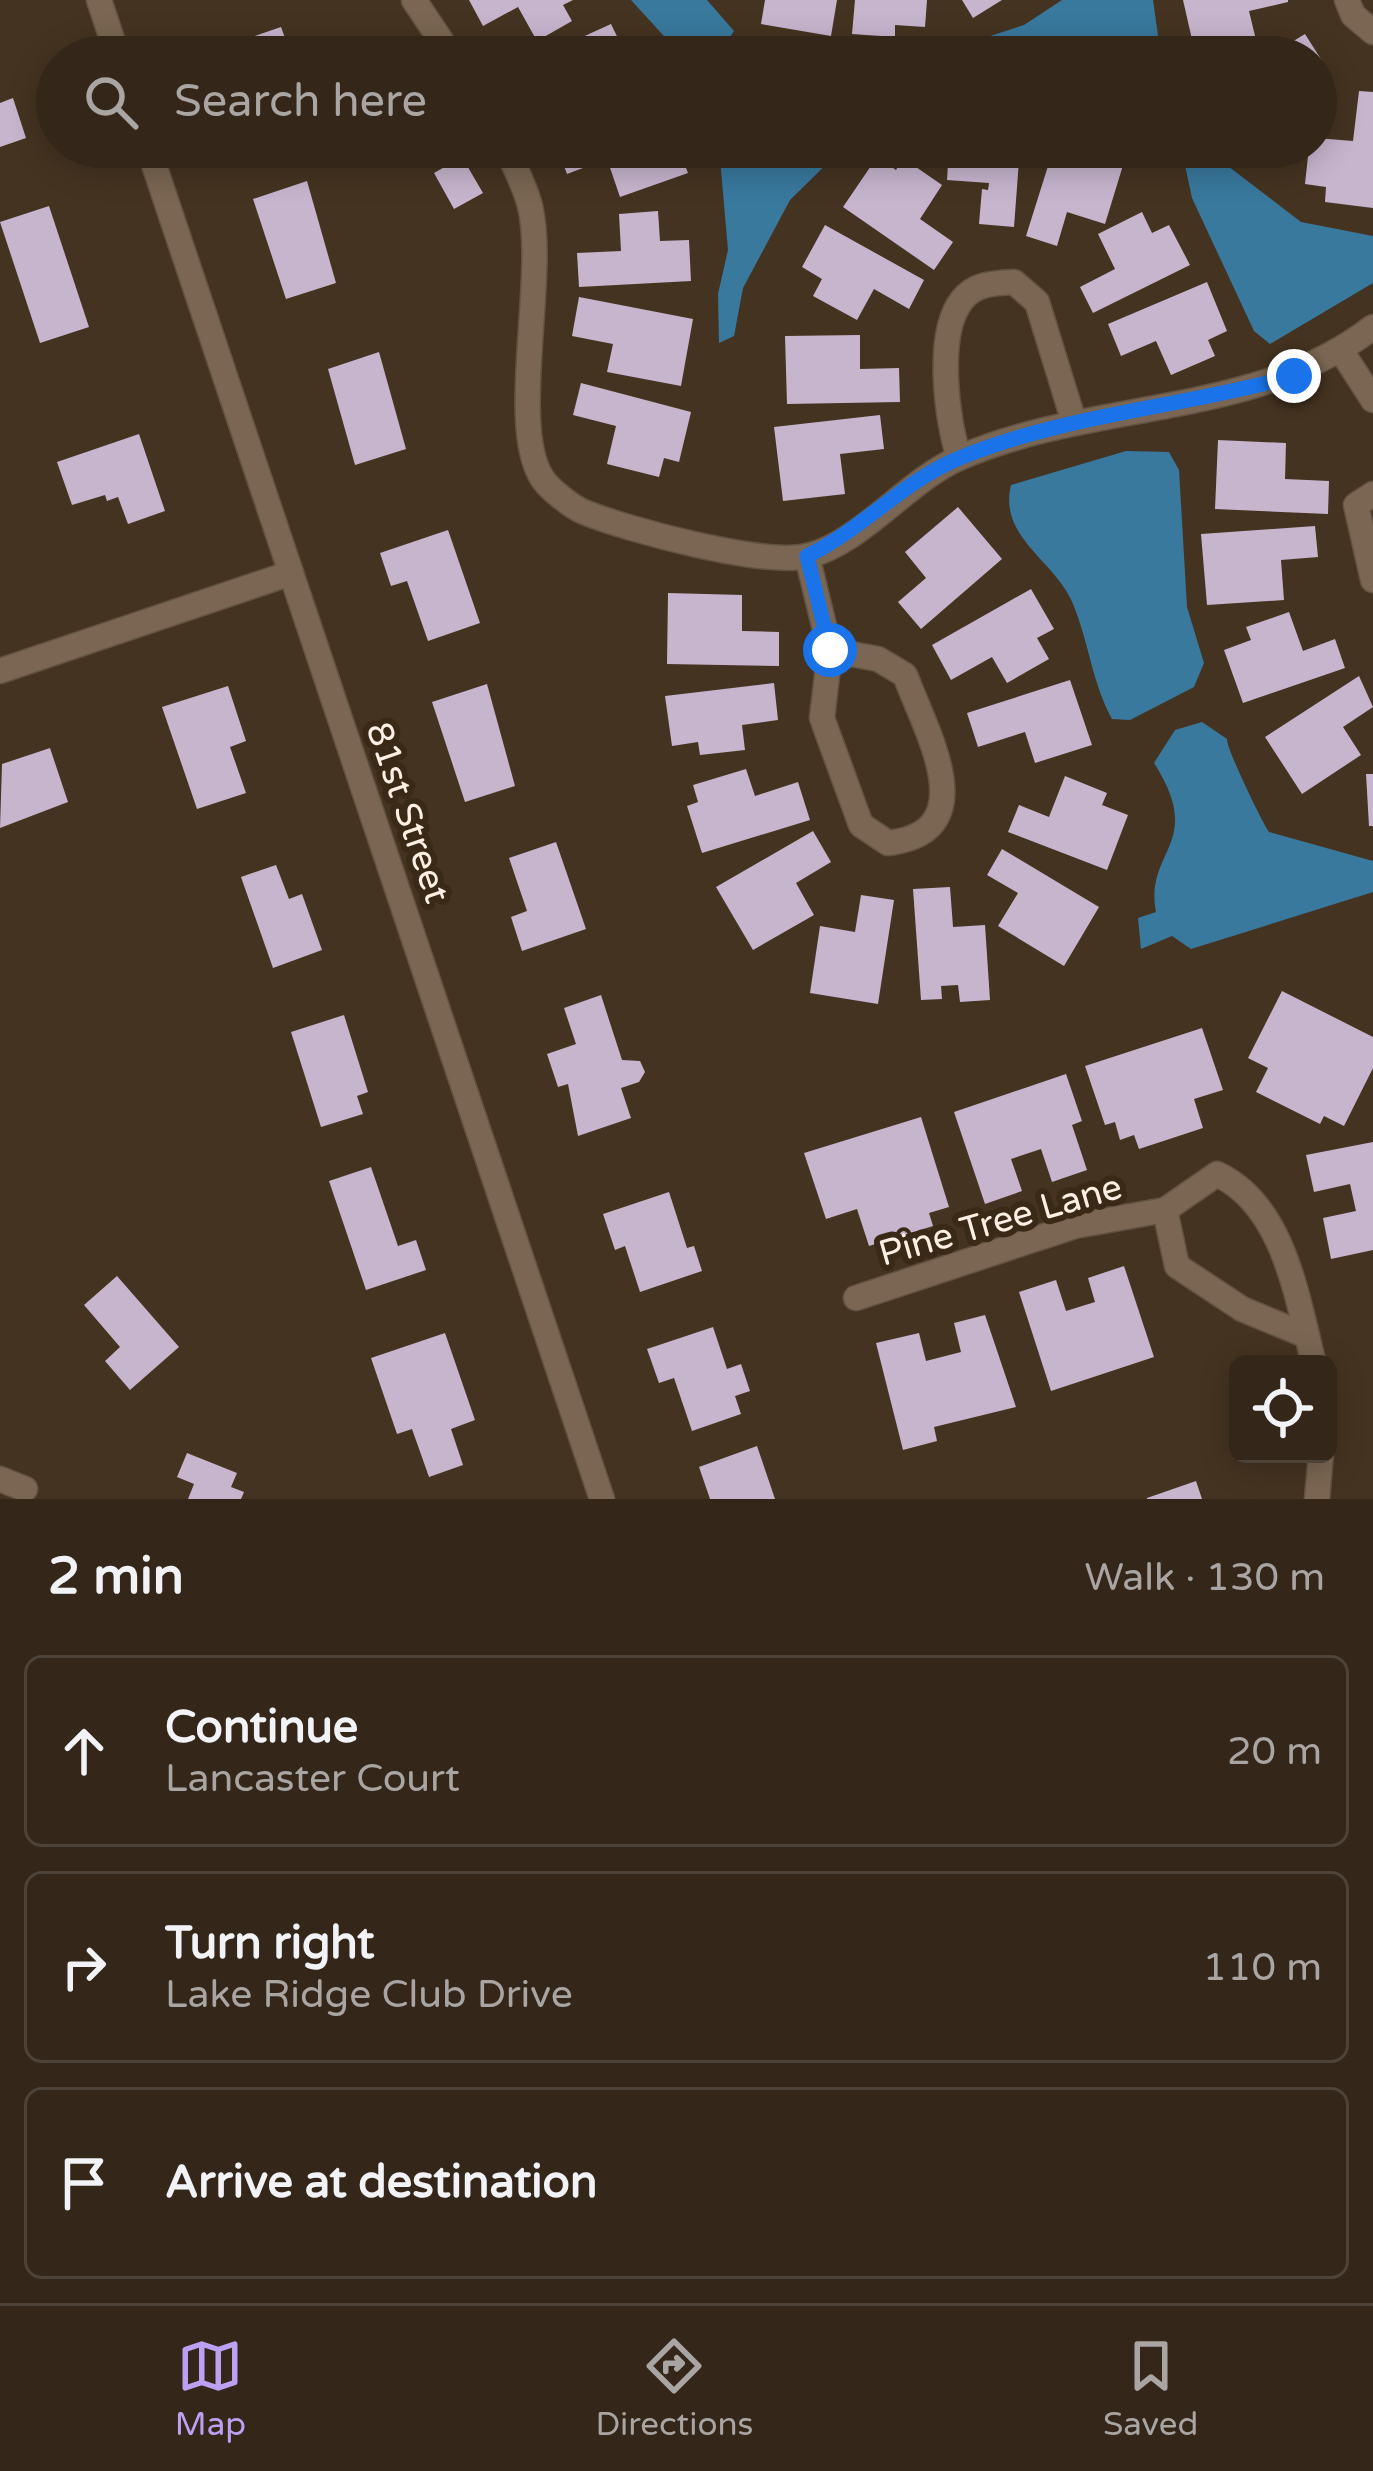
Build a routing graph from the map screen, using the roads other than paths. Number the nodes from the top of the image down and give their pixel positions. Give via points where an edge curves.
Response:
1 (98, 0) edge
2 (413, 0) edge
3 (1347, 0) edge
4 (1373, 32) edge
5 (111, 36) edge
6 (438, 36) edge
7 (155, 168) edge
8 (514, 168) edge
9 (1373, 327) edge
10 (1342, 352) junction
11 (1373, 400) edge
12 (1074, 422) junction
13 (959, 458) junction
14 (1373, 494) edge
15 (807, 556) junction
16 (291, 572) junction
17 (1373, 580) edge
18 (830, 650) junction
19 (0, 670) edge
20 (1165, 1210) junction
21 (856, 1298) dead end
22 (1307, 1336) junction
23 (1312, 1355) edge
24 (1320, 1463) edge
25 (0, 1479) edge
26 (26, 1489) dead end
27 (602, 1499) edge
28 (1317, 1499) edge

1 - 5 street
2 - 6 street
3 - 4 street
7 - 16 street, 81st Street
8 - 15 street via 530,208 529,437 542,478 580,511 745,555
9 - 10 street
10 - 11 street
10 - 12 street via 1258,386
12 - 13 street
12 - 13 street via 1037,302 1014,282 982,285 961,301 949,333 946,419
13 - 15 street via 901,492 850,536
14 - 17 street via 1356,505
15 - 18 street
16 - 19 street
16 - 27 street, 81st Street
18 - 18 street via 822,718 861,826 888,844 918,840 938,822 945,793 905,675 878,658
20 - 21 street, Pine Tree Lane via 1076,1226
20 - 22 street, Pine Tree Lane via 1177,1266 1242,1309
20 - 22 street, Pine Tree Lane via 1217,1174 1244,1187 1278,1239
22 - 23 street, Pine Tree Lane
24 - 28 street
25 - 26 street

